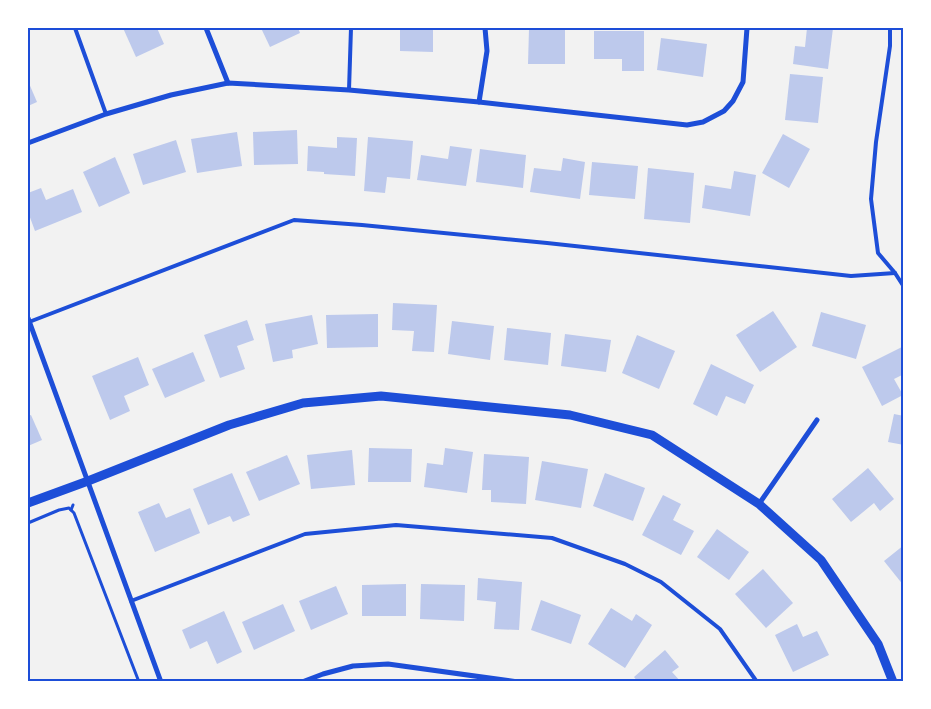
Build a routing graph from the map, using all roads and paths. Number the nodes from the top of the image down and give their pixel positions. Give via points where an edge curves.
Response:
1 (75, 28) edge
2 (206, 28) edge
3 (351, 28) edge
4 (485, 28) edge
5 (747, 28) edge
6 (890, 28) edge
7 (228, 83) junction
8 (349, 90) junction
9 (479, 102) junction
10 (106, 114) junction
11 (28, 143) edge
12 (895, 273) junction
13 (904, 287) edge
14 (28, 320) edge
15 (817, 420) dead end
16 (88, 481) junction
17 (28, 503) edge
18 (759, 504) junction
19 (73, 505) dead end
20 (71, 510) junction
21 (28, 523) edge
22 (131, 601) junction
23 (139, 682) edge
24 (161, 682) edge
25 (302, 682) edge
26 (518, 682) edge
27 (757, 682) edge
28 (893, 682) edge

1 - 10 lane
2 - 7 street
3 - 8 lane
4 - 9 street via 487,50
5 - 9 street via 743,82 724,112 703,122 687,125
6 - 12 lane via 871,199 878,254
7 - 8 street
7 - 10 street
8 - 9 street
10 - 11 street
12 - 13 lane
12 - 14 lane via 851,276 294,220
14 - 16 street
15 - 18 street
16 - 17 street
16 - 18 street via 229,425 303,403 381,396 570,415 652,435
16 - 22 street
18 - 28 street via 821,560 878,644
19 - 20 path
20 - 21 path via 59,510
20 - 23 path
22 - 24 street
22 - 27 lane via 305,534 396,525 552,538 625,564 661,582 720,629
25 - 26 street via 353,666 388,664

